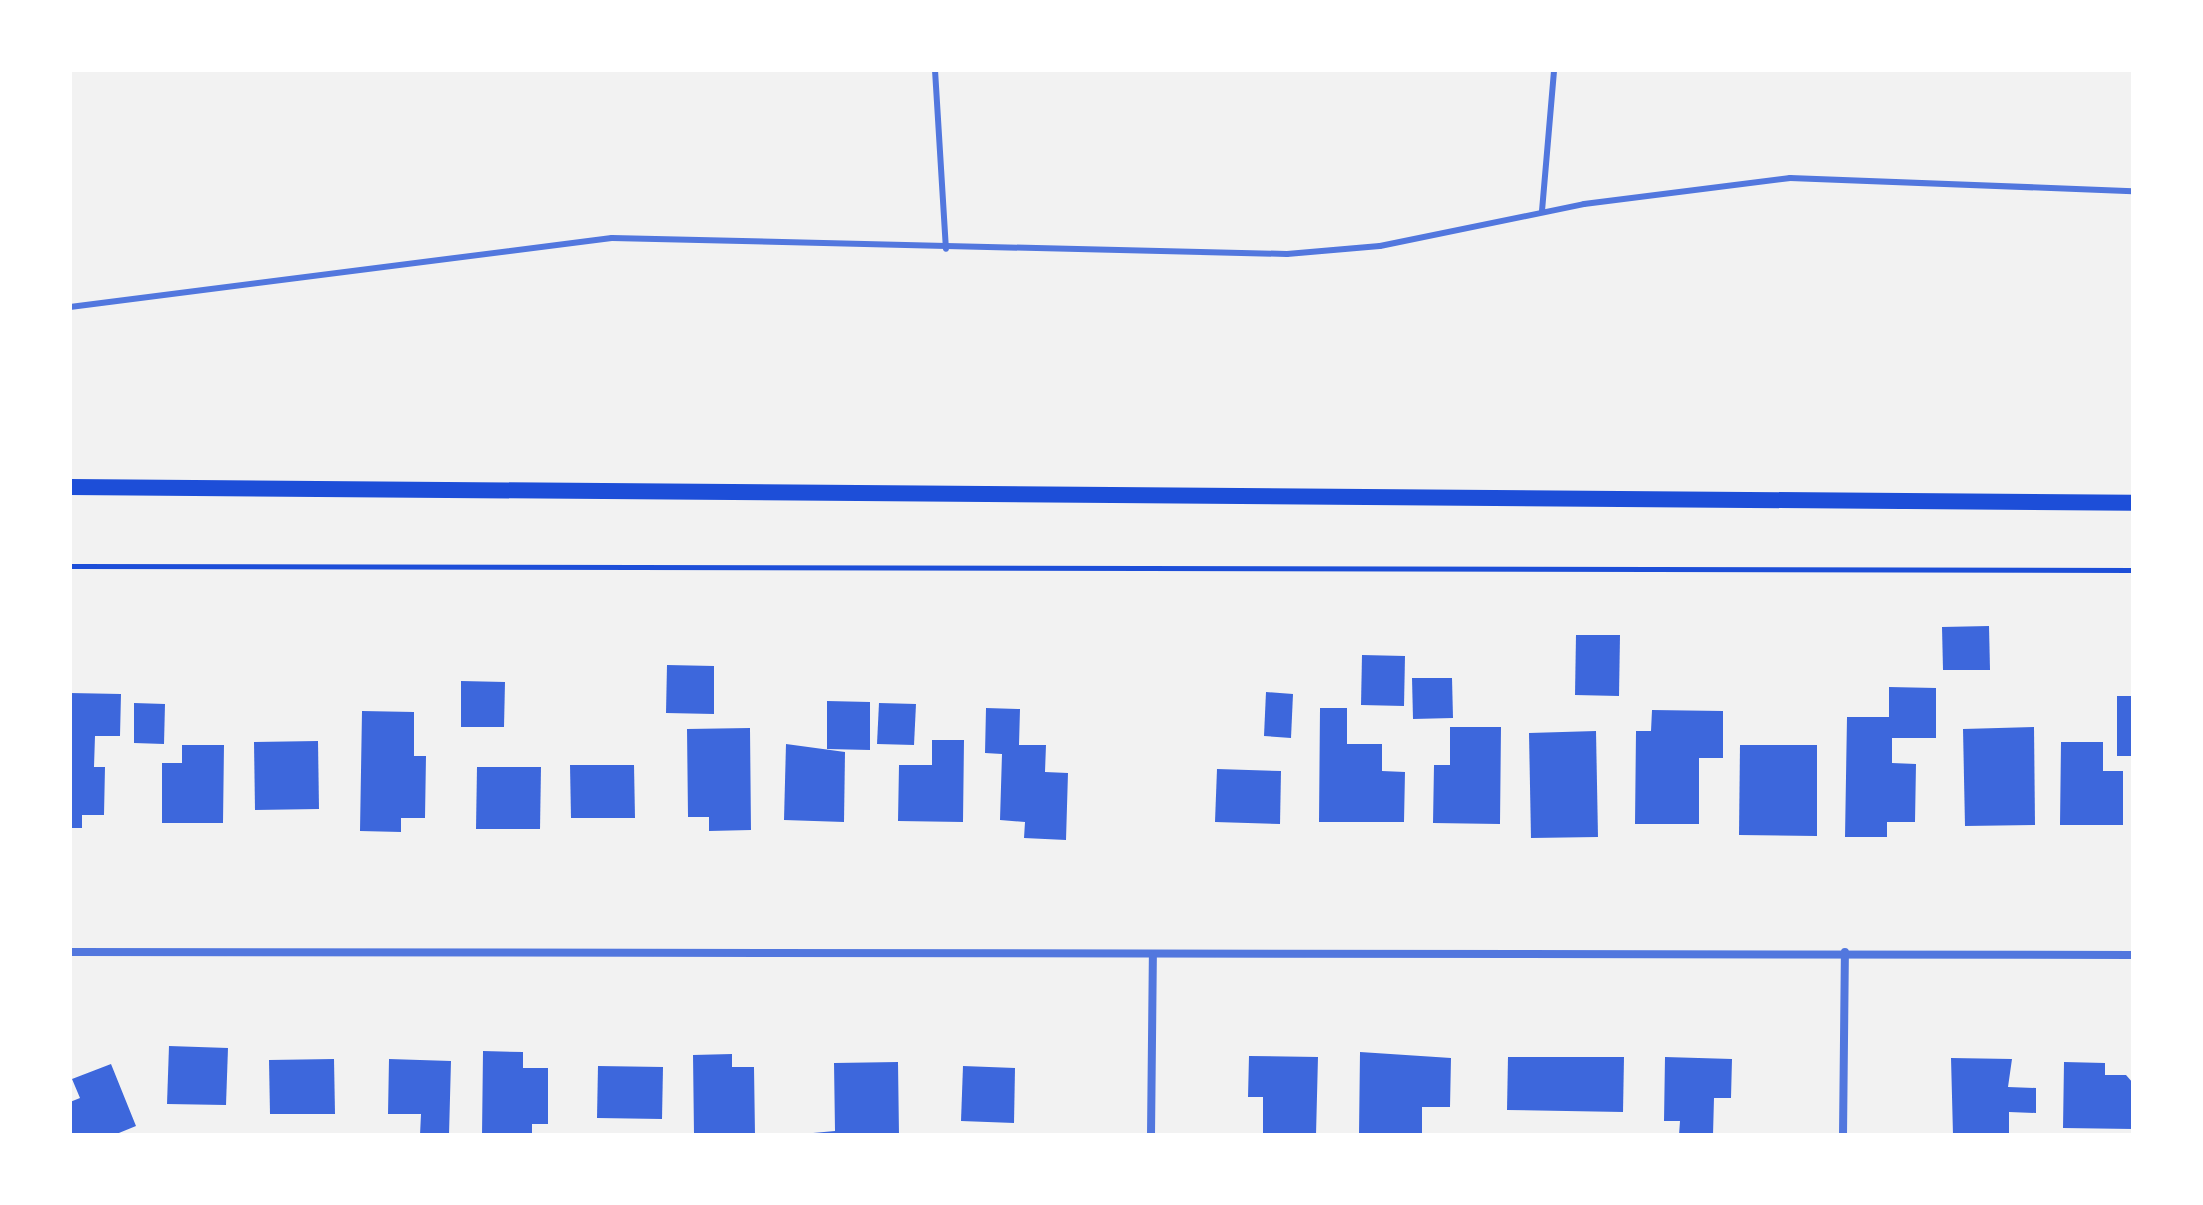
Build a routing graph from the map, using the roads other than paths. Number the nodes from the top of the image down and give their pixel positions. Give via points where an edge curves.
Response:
1 (935, 70) edge
2 (1554, 70) edge
3 (2133, 191) edge
4 (1542, 211) junction
5 (946, 249) junction
6 (70, 307) edge
7 (70, 487) edge
8 (2133, 503) edge
9 (70, 952) edge
10 (1845, 952) junction
11 (1153, 955) junction
12 (2133, 955) edge
13 (1151, 1135) edge
14 (1843, 1135) edge

1 - 5 lane
2 - 4 lane
3 - 4 lane via 1790,178
4 - 5 lane via 1380,246 1287,254
5 - 6 lane via 612,238
7 - 8 main road
9 - 11 street
10 - 11 street
10 - 12 street
10 - 14 street
11 - 13 street

